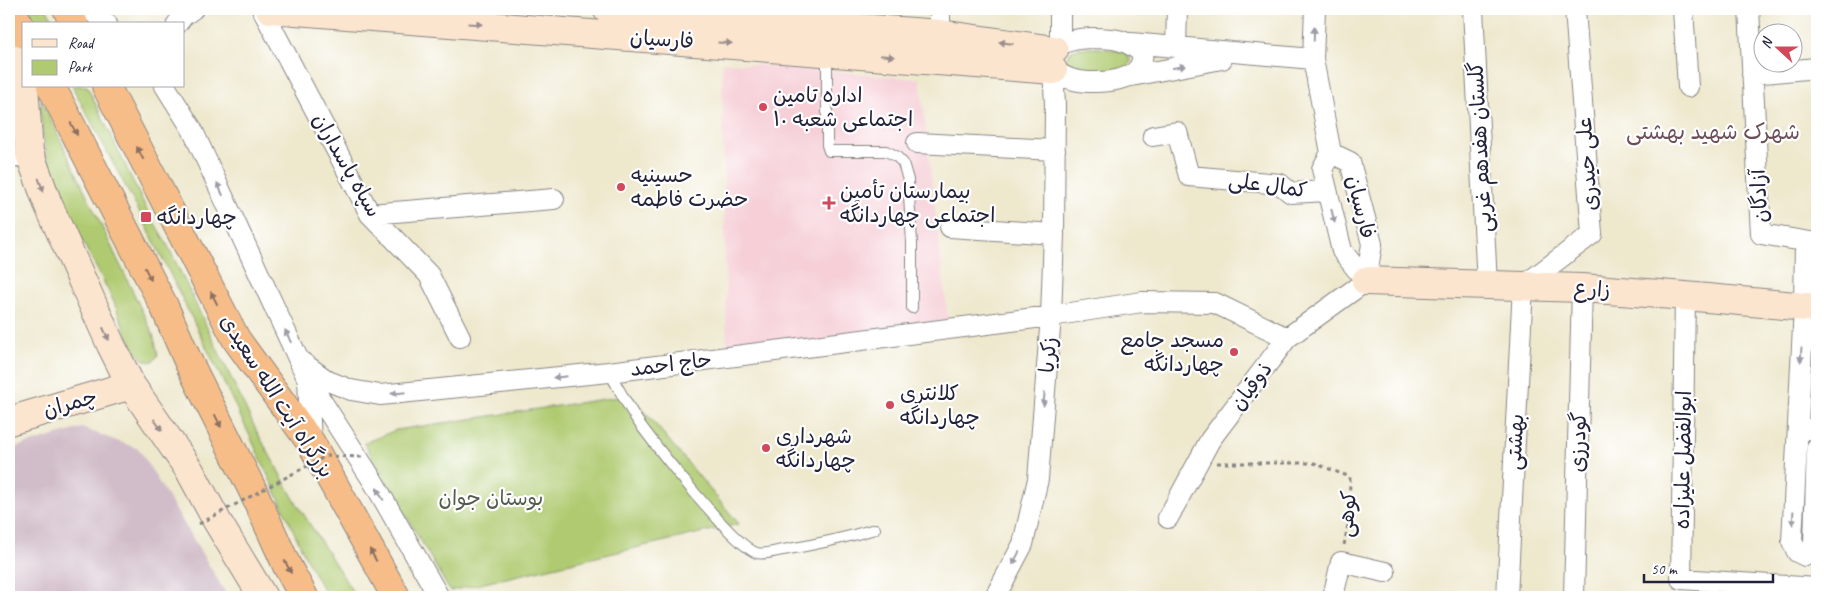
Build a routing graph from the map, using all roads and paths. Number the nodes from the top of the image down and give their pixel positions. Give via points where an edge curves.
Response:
1 (67, 9) edge
2 (89, 9) edge
3 (193, 9) edge
4 (262, 9) edge
5 (270, 9) edge
6 (607, 9) edge
7 (1060, 9) edge
8 (1177, 9) edge
9 (1315, 9) edge
10 (1473, 9) edge
11 (1575, 9) edge
12 (1682, 9) edge
13 (1749, 9) edge
14 (697, 12) edge
15 (816, 16) edge
16 (940, 21) edge
17 (18, 22) edge
18 (73, 22) edge
19 (104, 22) edge
20 (178, 22) edge
21 (1131, 43) junction
22 (1176, 48) junction
23 (826, 51) junction
24 (1246, 54) junction
25 (1313, 59) junction
26 (1060, 61) junction
27 (22, 65) edge
28 (1817, 68) edge
29 (1752, 74) junction
30 (1131, 76) junction
31 (1688, 86) dead end
32 (24, 88) edge
33 (52, 88) edge
34 (107, 88) edge
35 (166, 88) edge
36 (1153, 136) dead end
37 (917, 143) dead end
38 (1055, 150) junction
39 (1331, 153) junction
40 (19, 156) edge
41 (1327, 191) junction
42 (554, 199) dead end
43 (370, 214) junction
44 (950, 227) dead end
45 (1054, 234) junction
46 (1811, 243) edge
47 (1366, 282) junction
48 (1487, 285) junction
49 (1523, 286) junction
50 (1582, 288) junction
51 (1685, 296) junction
52 (912, 308) dead end
53 (1810, 308) edge
54 (1051, 316) junction
55 (460, 337) dead end
56 (1287, 338) junction
57 (299, 360) junction
58 (609, 372) junction
59 (308, 380) junction
60 (131, 385) junction
61 (9, 421) edge
62 (1808, 429) edge
63 (311, 442) junction
64 (1817, 447) edge
65 (364, 457) dead end
66 (1215, 463) dead end
67 (1168, 518) dead end
68 (199, 524) dead end
69 (876, 529) dead end
70 (1341, 562) junction
71 (1385, 572) dead end
72 (1817, 588) edge
73 (1574, 596) edge
74 (262, 597) edge
75 (304, 597) edge
76 (396, 597) edge
77 (439, 597) edge
78 (995, 597) edge
79 (1333, 597) edge
80 (1507, 597) edge

1 - 18 highway
2 - 19 street
3 - 20 street
4 - 43 street, سپاه پاسداران
5 -> 23 street, فارسیان
6 - 14 street, فارسیان
7 - 26 street, زکریا
8 - 22 street
25 -> 9 street, فارسیان
10 - 48 street, گلستان هفدهم غربی
11 - 49 street, علی حیدری via 1592,234
12 - 31 street
13 - 29 street, آزادگان
14 - 15 street, فارسیان
15 - 16 street, فارسیان
26 -> 16 street, فارسیان
17 - 27 street
21 - 22 street
21 - 26 street via 1111,38 1077,39
21 - 30 street via 1142,53 1144,61
22 - 24 street
23 -> 26 street, فارسیان
23 - 52 lane via 828,151 886,151 903,163 908,180 912,243
24 - 25 street
30 -> 24 street
25 - 39 street, فارسیان
26 - 30 street via 1089,82
26 - 38 street, زکریا via 1055,104
28 - 29 street
29 - 46 street, آزادگان via 1761,234
32 - 40 street
33 -> 75 highway via 164,306
63 -> 34 highway, بزرگراه آیت الله سعیدی via 236,339
57 -> 35 street via 192,129
36 - 41 street, کمال علی via 1177,132 1188,176 1280,184 1291,193
37 - 38 street
38 - 45 street, زکریا
39 - 41 street, فارسیان via 1322,169
39 - 47 street, فارسیان via 1350,162 1365,217 1372,244
40 -> 60 street via 48,204
41 -> 47 street, فارسیان via 1342,251
42 - 43 street
43 - 55 street, سپاه پاسداران via 430,276
44 - 45 street
45 - 54 street, زکریا
46 - 53 street
47 - 48 street, زارع
47 - 56 street, ذوقیان
48 - 49 street, زارع
49 - 50 street, زارع
49 - 80 street, بهشتی
50 - 51 street, زارع
50 - 73 street, گودرزی
51 - 53 street, زارع
51 - 72 street, ابوالفضل علیزاده via 1681,579
53 -> 62 street
54 - 56 street, حاج احمد via 1142,302 1214,303
54 - 58 street, حاج احمد
54 -> 78 street, زکریا via 1038,479 1023,544
56 - 67 street, ذوقیان via 1210,440
58 -> 57 street, حاج احمد via 380,395 351,390 328,381
57 - 59 street
58 - 69 lane via 641,426 682,477 739,542 754,552 808,546
59 - 63 street
77 -> 59 street via 373,481
60 - 61 street, چمران
60 -> 74 street via 190,471
62 -> 64 street via 1792,541 1797,552 1805,556 1812,552 1814,543
76 -> 63 highway, بزرگراه آیت الله سعیدی
65 - 68 path, bridge via 326,456
66 - 70 path, کوهی via 1314,463 1350,477 1349,520
70 - 71 street
70 - 79 street, کوهی

